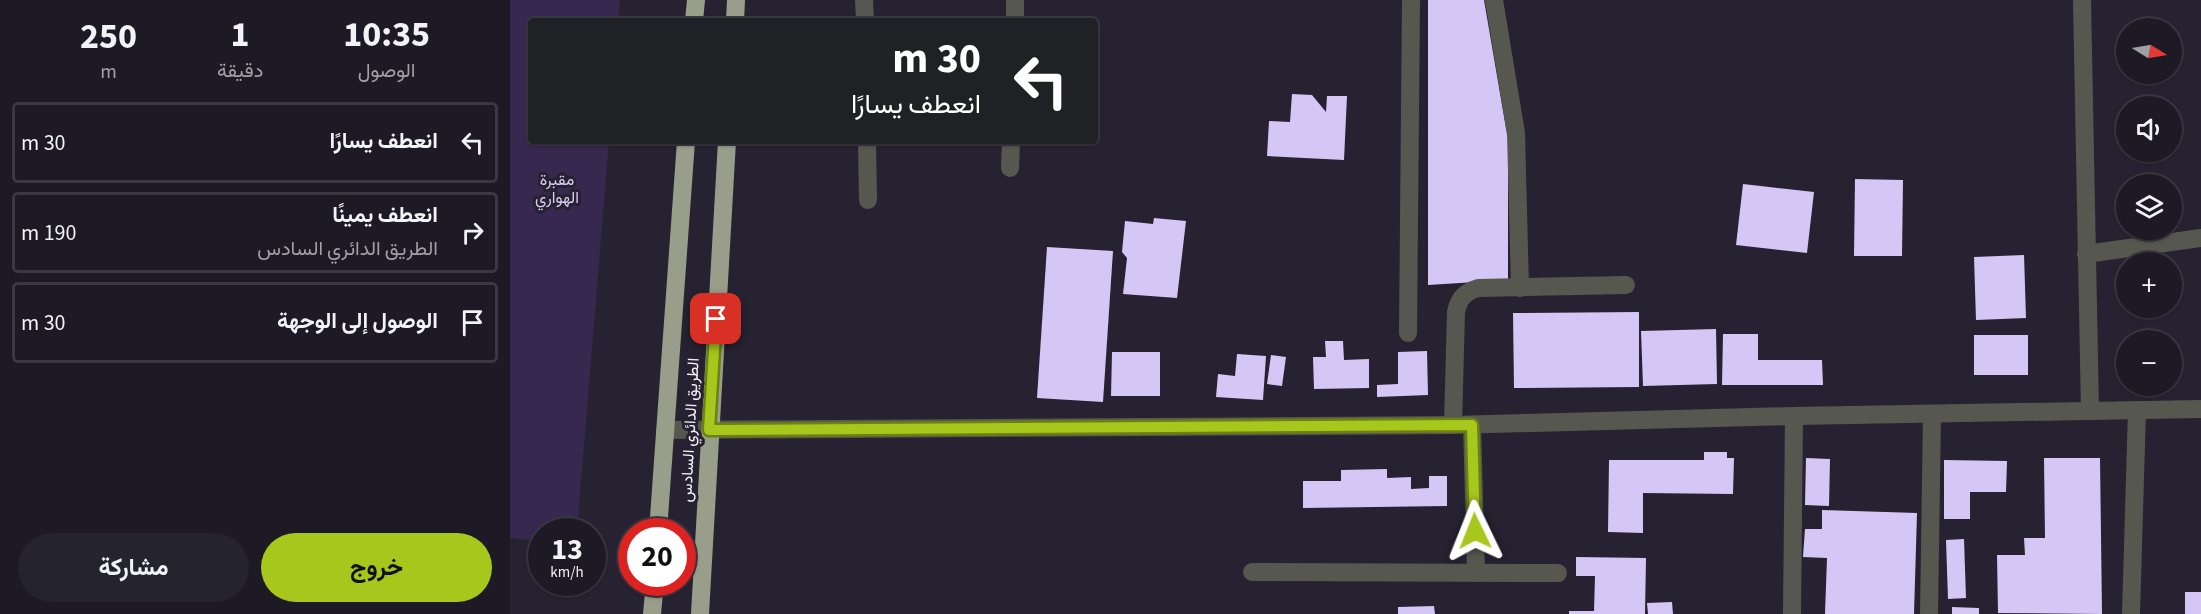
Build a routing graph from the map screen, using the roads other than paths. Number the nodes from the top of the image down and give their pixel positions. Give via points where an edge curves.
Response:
1 (696, 0) edge
2 (736, 0) edge
3 (864, 0) edge
4 (1015, 0) edge
5 (1411, 0) edge
6 (1494, 0) edge
7 (2082, 0) edge
8 (694, 18) edge
9 (735, 18) edge
10 (865, 18) edge
11 (1015, 18) edge
12 (686, 144) edge
13 (727, 144) edge
14 (867, 144) edge
15 (1011, 144) edge
16 (1010, 168) dead end
17 (867, 200) dead end
18 (2201, 238) edge
19 (2086, 254) junction
20 (1626, 285) dead end
21 (1520, 288) junction
22 (1408, 333) dead end
23 (2201, 409) edge
24 (2137, 410) junction
25 (2090, 411) junction
26 (1932, 414) junction
27 (1794, 416) junction
28 (1453, 425) junction
29 (1472, 425) junction
30 (665, 430) junction
31 (709, 430) junction
32 (659, 518) edge
33 (1252, 572) dead end
34 (1476, 573) junction
35 (1558, 573) dead end
36 (654, 596) edge
37 (652, 614) edge
38 (700, 614) edge
39 (1792, 614) edge
40 (1929, 614) edge
41 (2131, 614) edge

1 - 8 highway
2 - 9 highway
3 - 10 street
4 - 11 street
5 - 22 street
6 - 21 street via 1516,133
7 - 19 street
12 - 30 highway, الطريق الدائري السادس
13 - 31 highway, الطريق الدائري السادس
14 - 17 street
15 - 16 street
18 - 19 street
19 - 25 street
20 - 21 street
21 - 28 street via 1478,288 1458,303
23 - 24 street
24 - 25 street
24 - 41 street
25 - 26 street
26 - 27 street
26 - 40 street
27 - 29 street
27 - 39 street
28 - 29 street
28 - 31 street
29 - 34 street
30 - 31 street
30 - 32 highway, الطريق الدائري السادس
31 - 38 highway, الطريق الدائري السادس
33 - 34 street
34 - 35 street
36 - 37 highway

